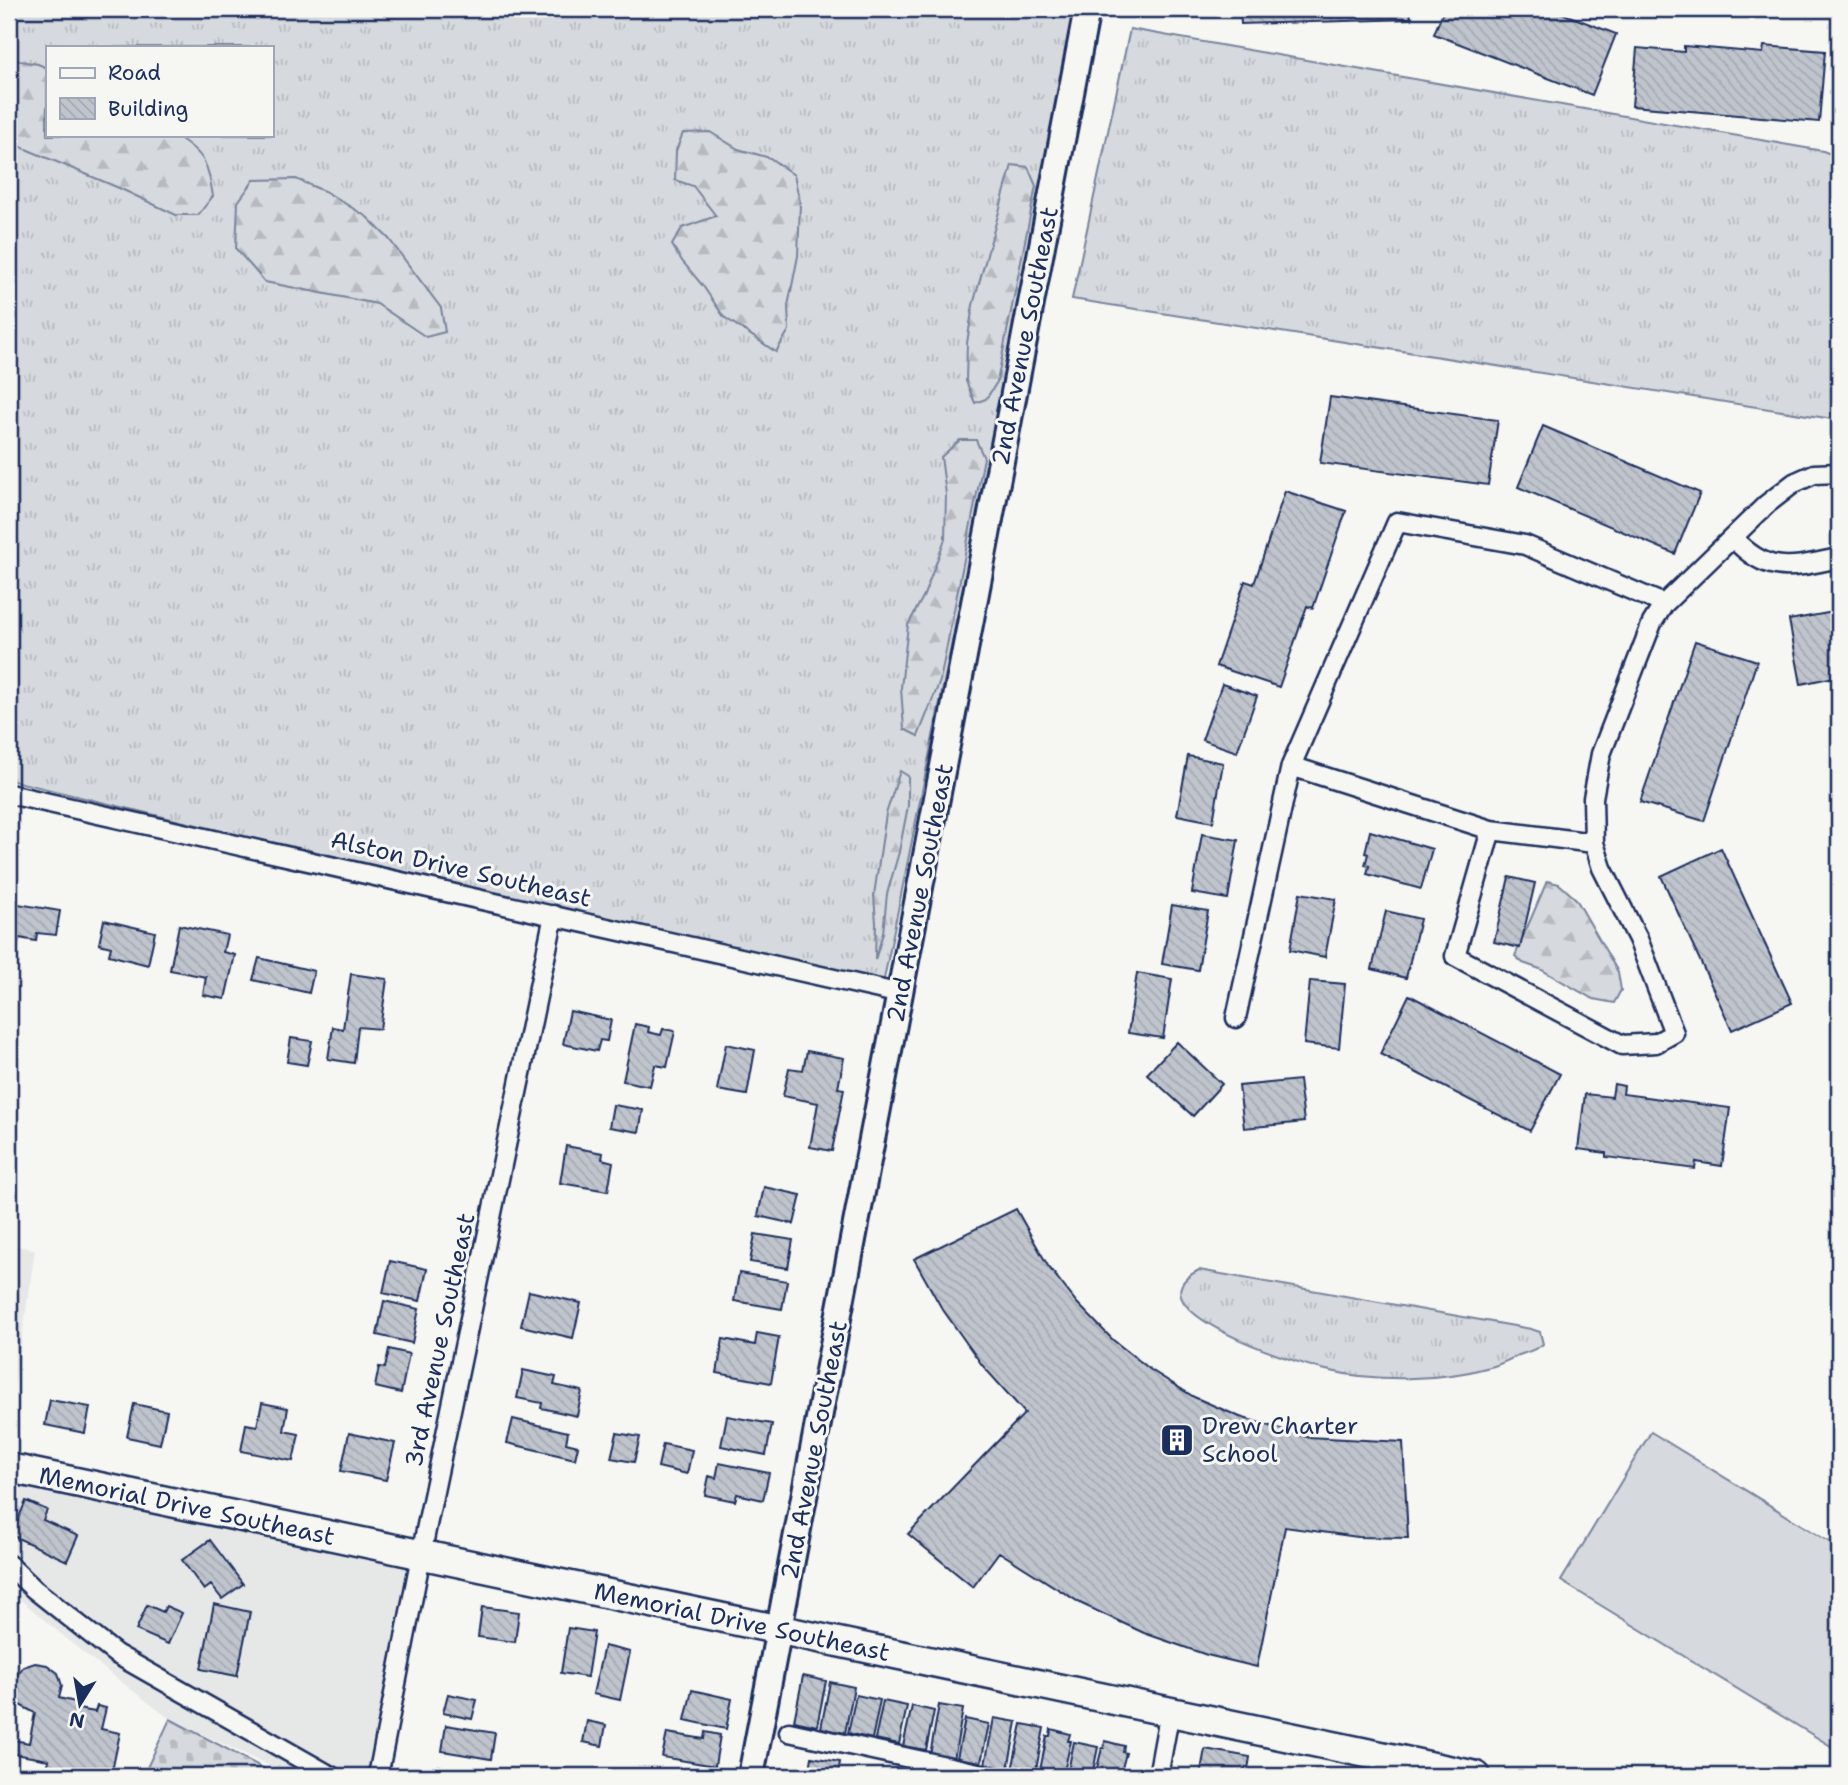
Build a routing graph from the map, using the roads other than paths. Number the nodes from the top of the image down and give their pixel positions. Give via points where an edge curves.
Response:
1 (1087, 9) edge
2 (1839, 473) edge
3 (1733, 538) junction
4 (1839, 558) edge
5 (1664, 604) junction
6 (1291, 766) junction
7 (9, 794) edge
8 (1491, 830) junction
9 (1594, 842) junction
10 (554, 915) junction
11 (901, 994) junction
12 (1236, 1018) dead end
13 (9, 1468) edge
14 (422, 1556) junction
15 (9, 1565) edge
16 (780, 1629) junction
17 (1170, 1711) junction
18 (789, 1732) dead end
19 (331, 1776) edge
20 (378, 1776) edge
21 (751, 1776) edge
22 (992, 1776) edge
23 (1158, 1776) edge
24 (1476, 1776) edge

1 - 11 street, 2nd Avenue Southeast
2 - 3 street via 1814,474 1794,483
3 - 4 street via 1747,554 1773,565 1791,568
3 - 5 street
5 - 6 street via 1525,545 1397,522
5 - 9 street via 1652,623 1601,754 1593,798
6 - 8 street
6 - 12 street
7 - 10 street, Alston Drive Southeast
8 - 9 street
8 - 9 street via 1454,956 1622,1045 1656,1043 1674,1033
10 - 11 street, Alston Drive Southeast
10 - 14 street, 3rd Avenue Southeast
11 - 16 street, 2nd Avenue Southeast
13 - 14 main road, Memorial Drive Southeast
14 - 16 main road, Memorial Drive Southeast
14 - 20 street, 3rd Avenue Southeast
15 - 19 street via 116,1654
16 - 17 main road, Memorial Drive Southeast
16 - 21 street, 2nd Avenue Southeast
17 - 23 street
17 - 24 main road, Memorial Drive Southeast
18 - 22 street

